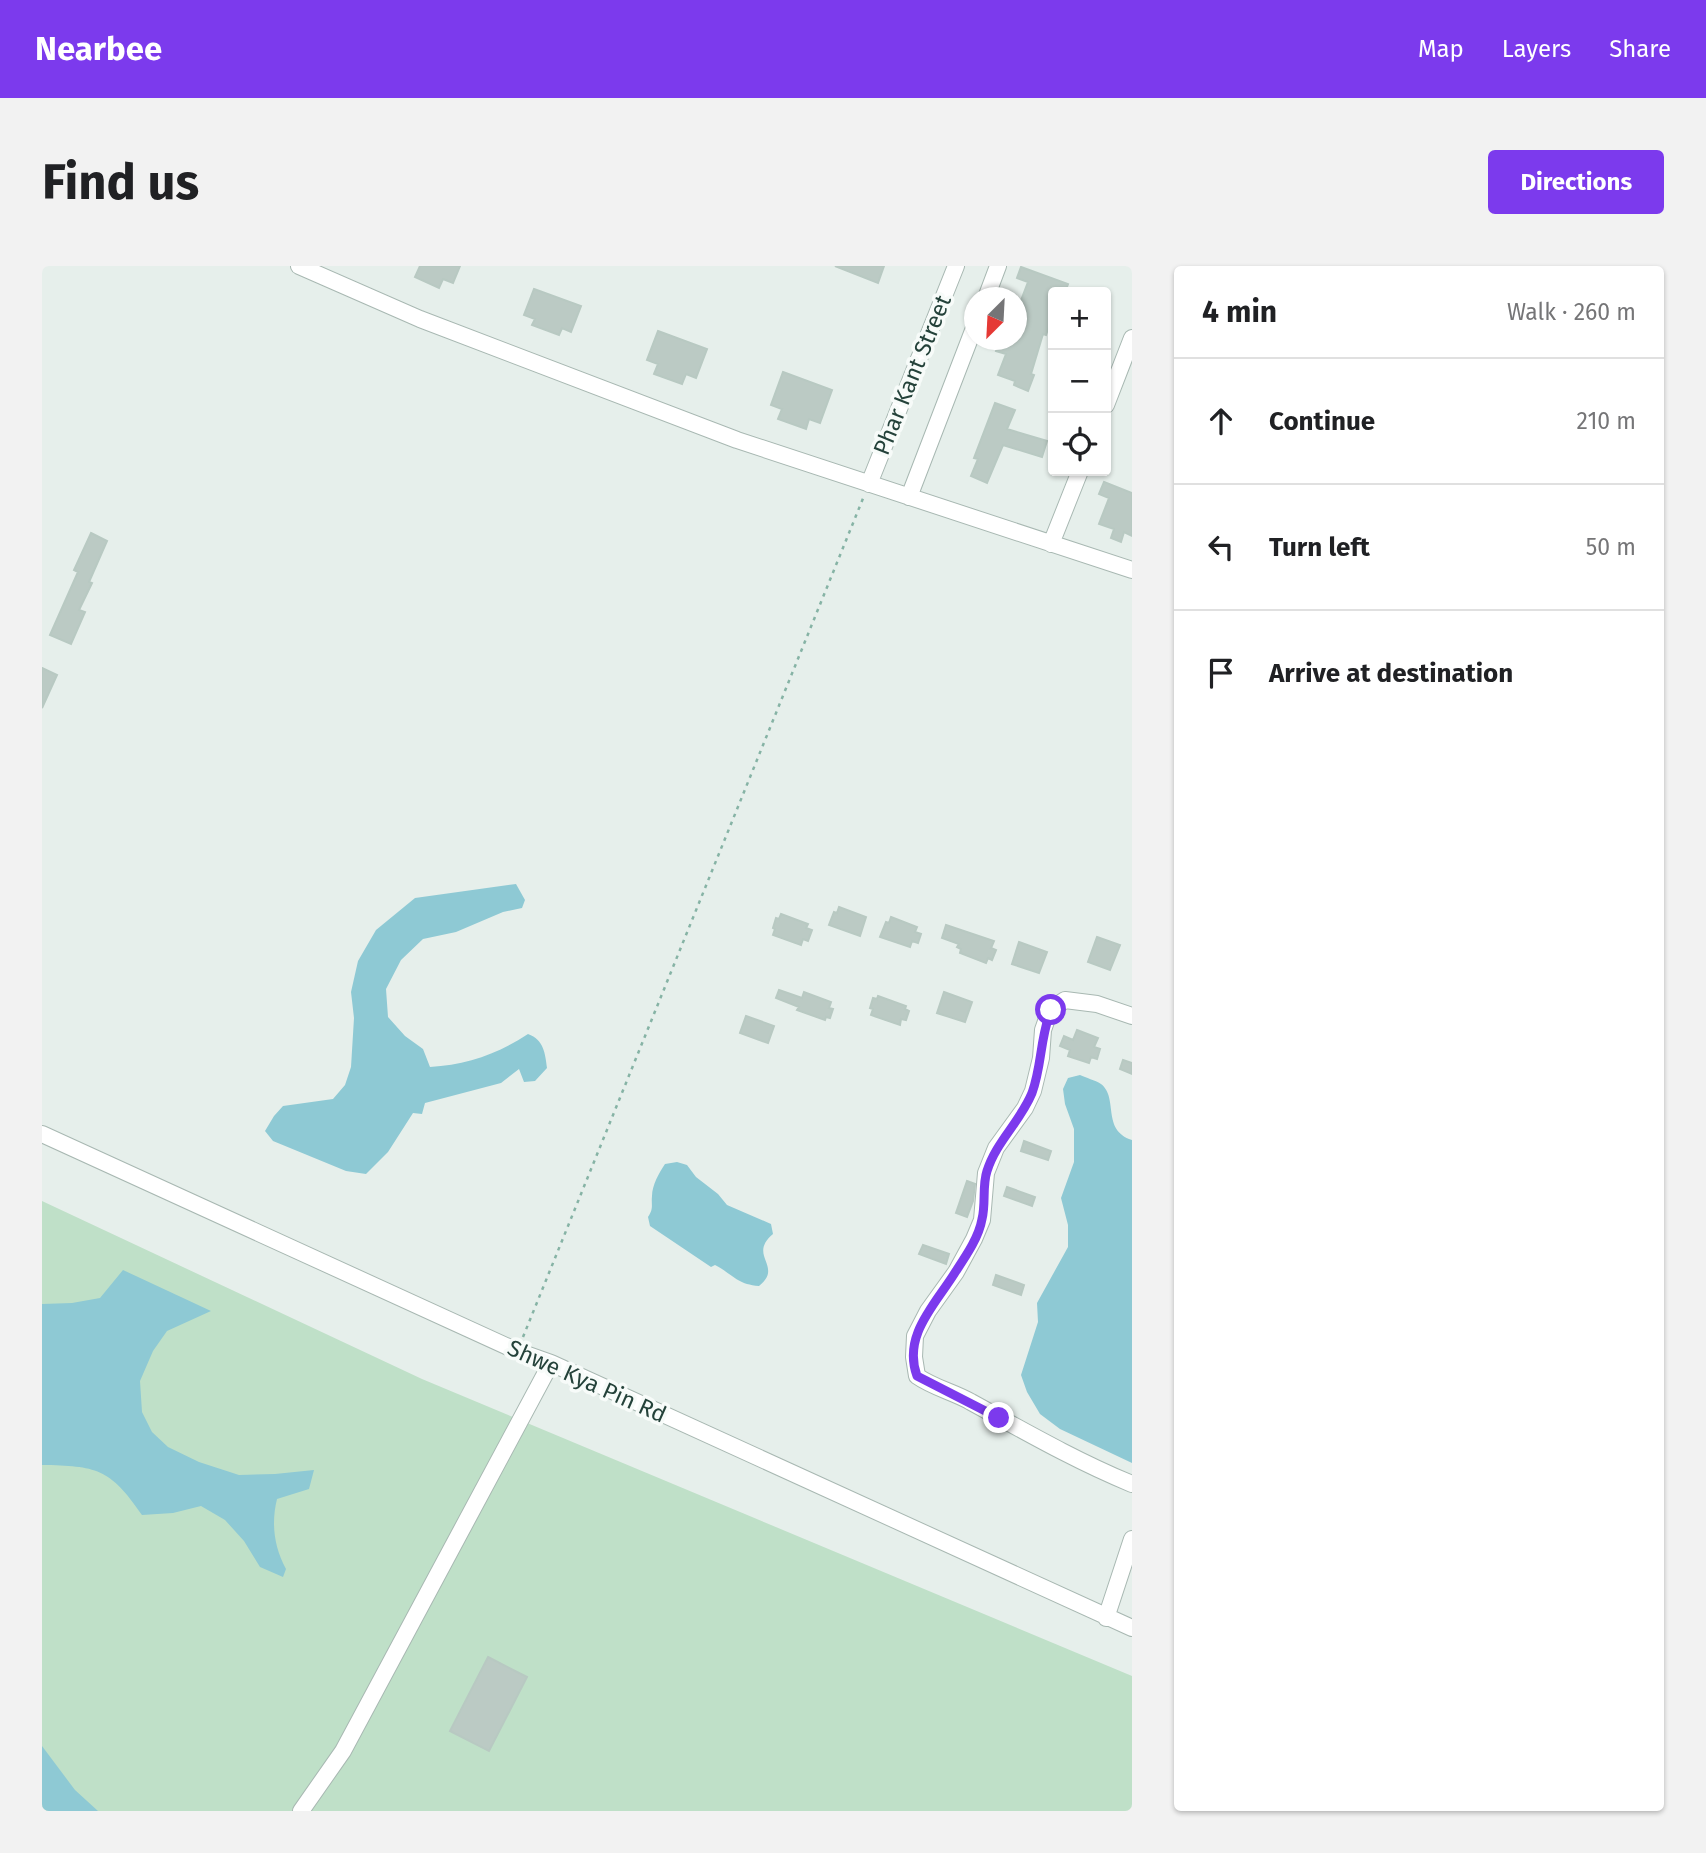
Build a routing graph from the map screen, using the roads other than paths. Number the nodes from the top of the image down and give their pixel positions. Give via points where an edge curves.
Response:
1 (299, 266) edge
2 (956, 266) edge
3 (998, 266) edge
4 (990, 287) edge
5 (1132, 338) edge
6 (966, 350) edge
7 (1111, 392) edge
8 (1078, 476) edge
9 (869, 484) junction
10 (909, 497) junction
11 (1051, 544) junction
12 (1132, 570) edge
13 (1132, 1016) edge
14 (42, 1134) edge
15 (551, 1363) junction
16 (1132, 1484) edge
17 (1132, 1539) edge
18 (1106, 1618) junction
19 (1132, 1628) edge
20 (301, 1811) edge

1 - 9 street via 420,319 737,440
2 - 9 street, Phar Kant Street
3 - 4 street
5 - 7 street
6 - 10 street
8 - 11 street
9 - 10 street
10 - 11 street
11 - 12 street
13 - 16 street via 1097,1004 1065,1000 1051,1010 1032,1091 996,1148 986,1173 982,1220 915,1336 914,1357 917,1376 925,1381
14 - 15 street, Shwe Kya Pin Rd
15 - 18 street, Shwe Kya Pin Rd
15 - 20 street via 343,1751
17 - 18 street
18 - 19 street, Shwe Kya Pin Rd

